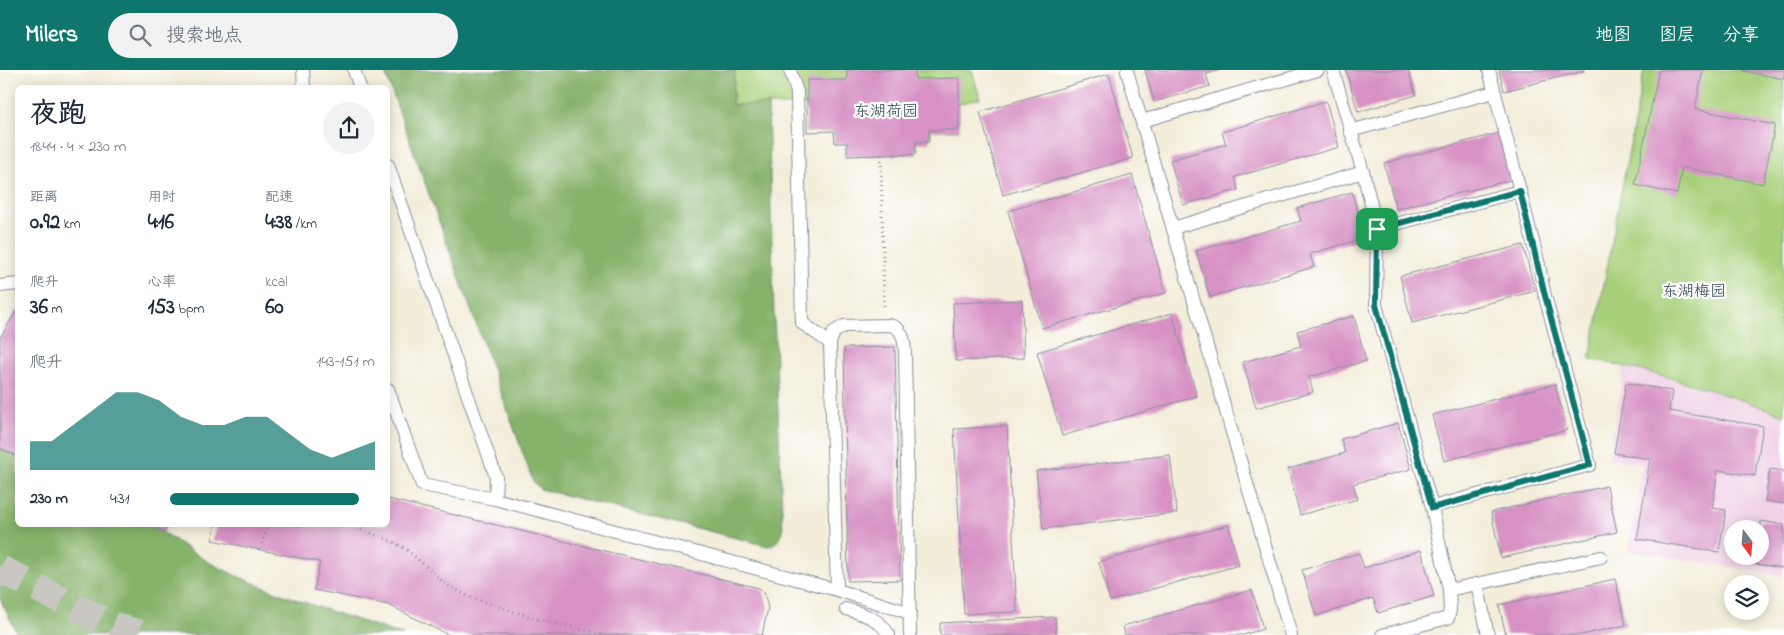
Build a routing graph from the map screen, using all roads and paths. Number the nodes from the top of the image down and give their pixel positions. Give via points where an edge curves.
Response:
1 (303, 70) edge
2 (354, 70) edge
3 (790, 70) edge
4 (1318, 70) edge
5 (1333, 70) edge
6 (1488, 70) edge
7 (1127, 71) edge
8 (304, 85) edge
9 (359, 85) edge
10 (1494, 92) junction
11 (1142, 121) junction
12 (1350, 131) junction
13 (881, 155) dead end
14 (390, 171) edge
15 (1363, 172) junction
16 (1520, 191) junction
17 (1173, 228) junction
18 (1377, 229) junction
19 (15, 284) edge
20 (0, 286) edge
21 (1784, 304) edge
22 (884, 325) junction
23 (1784, 328) edge
24 (830, 343) junction
25 (390, 395) edge
26 (495, 499) junction
27 (1432, 508) junction
28 (269, 527) edge
29 (353, 527) edge
30 (262, 544) dead end
31 (1601, 557) dead end
32 (1476, 584) junction
33 (837, 590) junction
34 (1449, 590) junction
35 (846, 609) dead end
36 (910, 612) junction
37 (604, 635) edge
38 (890, 635) edge
39 (910, 635) edge
40 (1291, 635) edge
41 (1382, 635) edge
42 (1488, 635) edge

1 - 8 lane
2 - 9 lane
3 - 24 lane via 797,92 802,323
4 - 11 lane
5 - 12 lane
6 - 10 lane
7 - 11 lane
10 - 12 lane
10 - 16 lane
11 - 17 lane
12 - 15 lane
13 - 22 path
14 - 26 lane via 496,477
15 - 17 lane
15 - 18 lane
16 - 18 lane
16 - 27 lane via 1590,465
17 - 40 lane
18 - 27 lane via 1376,305
19 - 20 lane
21 - 23 path
22 - 24 lane via 844,326 834,332
22 - 36 lane via 899,329 905,352
24 - 33 lane
25 - 26 lane via 422,486
26 - 33 lane
27 - 34 lane
28 - 30 path
29 - 37 path via 406,549 446,584 470,597 538,619
31 - 32 lane
32 - 34 lane
32 - 42 lane
33 - 36 lane
34 - 41 lane via 1448,618
35 - 38 lane via 871,616
36 - 39 lane

